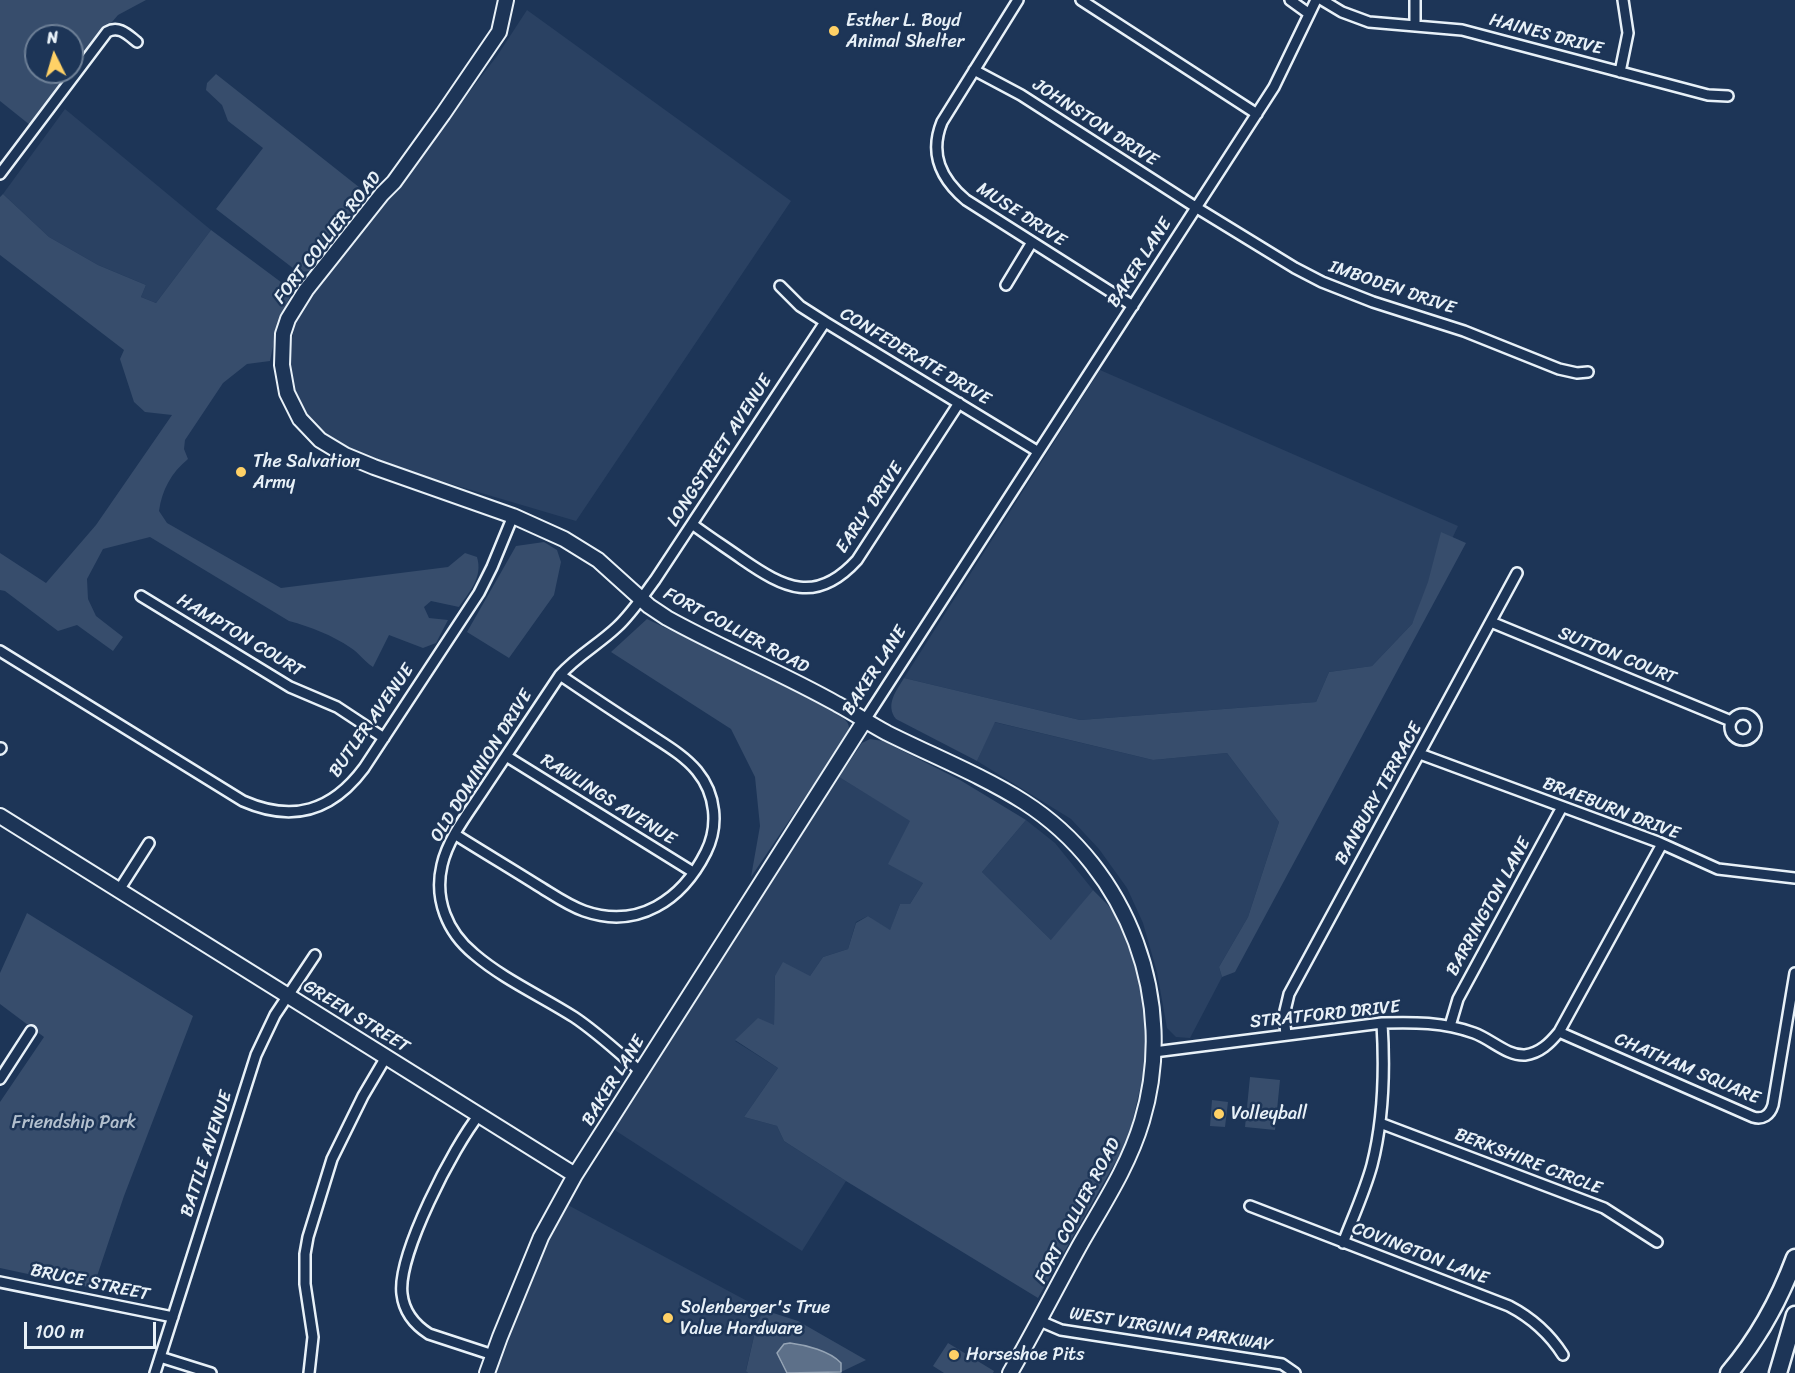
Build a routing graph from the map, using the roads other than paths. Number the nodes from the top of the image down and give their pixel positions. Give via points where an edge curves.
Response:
1 (506, 0) edge
2 (1018, 0) edge
3 (1081, 0) edge
4 (1290, 0) edge
5 (1316, 0) edge
6 (1322, 0) edge
7 (1415, 0) edge
8 (1623, 0) edge
9 (1308, 13) junction
10 (1415, 26) junction
11 (137, 42) dead end
12 (974, 70) junction
13 (1620, 72) junction
14 (1728, 96) dead end
15 (1257, 114) junction
16 (0, 174) edge
17 (1197, 208) junction
18 (1032, 242) junction
19 (1006, 285) dead end
20 (780, 286) dead end
21 (1133, 306) junction
22 (825, 322) junction
23 (1588, 372) dead end
24 (959, 403) junction
25 (1037, 451) junction
26 (513, 516) junction
27 (692, 524) junction
28 (1517, 573) dead end
29 (141, 596) dead end
30 (641, 599) junction
31 (1491, 622) junction
32 (0, 651) edge
33 (560, 675) junction
34 (865, 720) junction
35 (1731, 721) dead end
36 (384, 738) junction
37 (1420, 754) junction
38 (506, 756) junction
39 (1562, 807) junction
40 (0, 816) edge
41 (456, 835) junction
42 (149, 843) dead end
43 (1662, 844) junction
44 (693, 872) junction
45 (1795, 878) edge
46 (118, 890) junction
47 (315, 955) dead end
48 (1795, 973) edge
49 (288, 996) junction
50 (1382, 1023) junction
51 (1450, 1026) junction
52 (31, 1031) dead end
53 (1559, 1032) junction
54 (1286, 1035) junction
55 (1154, 1052) junction
56 (386, 1057) junction
57 (641, 1072) junction
58 (0, 1079) edge
59 (479, 1114) junction
60 (1380, 1124) junction
61 (575, 1175) junction
62 (1250, 1206) dead end
63 (1657, 1242) dead end
64 (1343, 1243) junction
65 (1795, 1258) edge
66 (0, 1282) edge
67 (1795, 1315) edge
68 (172, 1317) junction
69 (1040, 1321) junction
70 (493, 1355) junction
71 (1563, 1355) dead end
72 (160, 1357) junction
73 (154, 1373) edge
74 (211, 1373) edge
75 (309, 1373) edge
76 (487, 1373) edge
77 (1010, 1373) edge
78 (1295, 1373) edge
79 (1729, 1373) edge
80 (1778, 1373) edge

1 - 26 street, FORT COLLIER ROAD via 498,32 443,114 294,308 283,334 282,365 294,409 309,430 332,448 374,467
2 - 12 street, MUSE DRIVE
3 - 15 street
4 - 9 street
5 - 9 street, BAKER LANE
6 - 10 street, HAINES DRIVE via 1355,18
7 - 10 street
8 - 13 street via 1628,33
9 - 15 street, BAKER LANE via 1274,87
10 - 13 street, HAINES DRIVE via 1462,30
11 - 16 street via 122,30 107,32
12 - 17 street, JOHNSTON DRIVE via 1021,95
12 - 18 street, MUSE DRIVE via 938,132 938,164 948,182 966,200
13 - 14 street, HAINES DRIVE via 1708,96
15 - 17 street, BAKER LANE
17 - 21 street, BAKER LANE
17 - 23 street, IMBODEN DRIVE via 1295,268 1345,292 1464,331 1559,369
18 - 19 street
18 - 21 street, MUSE DRIVE
20 - 22 street, CONFEDERATE DRIVE via 800,306
21 - 25 street, BAKER LANE
22 - 24 street, CONFEDERATE DRIVE
22 - 27 street, LONGSTREET AVENUE
24 - 25 street, CONFEDERATE DRIVE
24 - 27 street, EARLY DRIVE via 857,560 829,582 803,588 778,583
25 - 34 street, BAKER LANE
26 - 30 street, FORT COLLIER ROAD via 582,548
26 - 36 street, BUTLER AVENUE via 479,593
27 - 30 street, LONGSTREET AVENUE
28 - 31 street, BANBURY TERRACE
29 - 36 street, HAMPTON COURT via 290,687 338,707
30 - 33 street, OLD DOMINION DRIVE via 618,626
30 - 34 street, FORT COLLIER ROAD via 683,627
31 - 35 street, SUTTON COURT
31 - 37 street, BANBURY TERRACE
32 - 36 street, BUTLER AVENUE via 196,774 243,801 269,810 305,811 331,801 354,782
33 - 38 street, OLD DOMINION DRIVE
33 - 44 street via 679,754 703,779 712,801 714,827 705,854
34 - 55 street, FORT COLLIER ROAD via 1024,802 1084,854 1118,902 1139,948 1150,992
34 - 57 street, BAKER LANE
37 - 39 street, BRAEBURN DRIVE
37 - 54 street, BANBURY TERRACE via 1289,994 1284,1015
38 - 41 street, OLD DOMINION DRIVE
38 - 44 street, RAWLINGS AVENUE
39 - 43 street, BRAEBURN DRIVE
39 - 51 street, BARRINGTON LANE via 1458,999
40 - 46 street, GREEN STREET
41 - 44 street via 570,905 594,914 623,916 648,912 669,900
41 - 57 street, OLD DOMINION DRIVE via 442,864 440,891 446,917 459,940 487,964 591,1029
42 - 46 street
43 - 45 street, BRAEBURN DRIVE via 1718,869
43 - 53 street, STRATFORD DRIVE
46 - 49 street, GREEN STREET
47 - 49 street, BATTLE AVENUE
48 - 53 street, CHATHAM SQUARE via 1773,1105 1769,1114 1761,1118
49 - 56 street, GREEN STREET
49 - 68 street, BATTLE AVENUE via 254,1060
50 - 51 street, STRATFORD DRIVE
50 - 54 street, STRATFORD DRIVE
50 - 60 street via 1384,1076
51 - 53 street, STRATFORD DRIVE via 1524,1055 1544,1048
52 - 58 street
54 - 55 street, STRATFORD DRIVE
55 - 69 street, FORT COLLIER ROAD via 1145,1109 1132,1150
56 - 59 street, GREEN STREET
56 - 75 street via 332,1159 308,1237 305,1284 314,1337
57 - 61 street, BAKER LANE
59 - 61 street, GREEN STREET
59 - 70 street via 426,1208 406,1266 402,1293 408,1314 420,1329
60 - 63 street, BERKSHIRE CIRCLE via 1604,1208
60 - 64 street via 1371,1167
61 - 70 street, BAKER LANE via 548,1222
62 - 64 street, COVINGTON LANE
64 - 71 street, COVINGTON LANE via 1509,1306 1539,1326
65 - 79 highway via 1770,1311
66 - 68 street, BRUCE STREET
67 - 80 highway
68 - 72 street, BATTLE AVENUE
69 - 77 street, FORT COLLIER ROAD
69 - 78 street, WEST VIRGINIA PARKWAY via 1060,1330 1282,1364
70 - 76 street, BAKER LANE
72 - 73 street, BATTLE AVENUE
72 - 74 street

